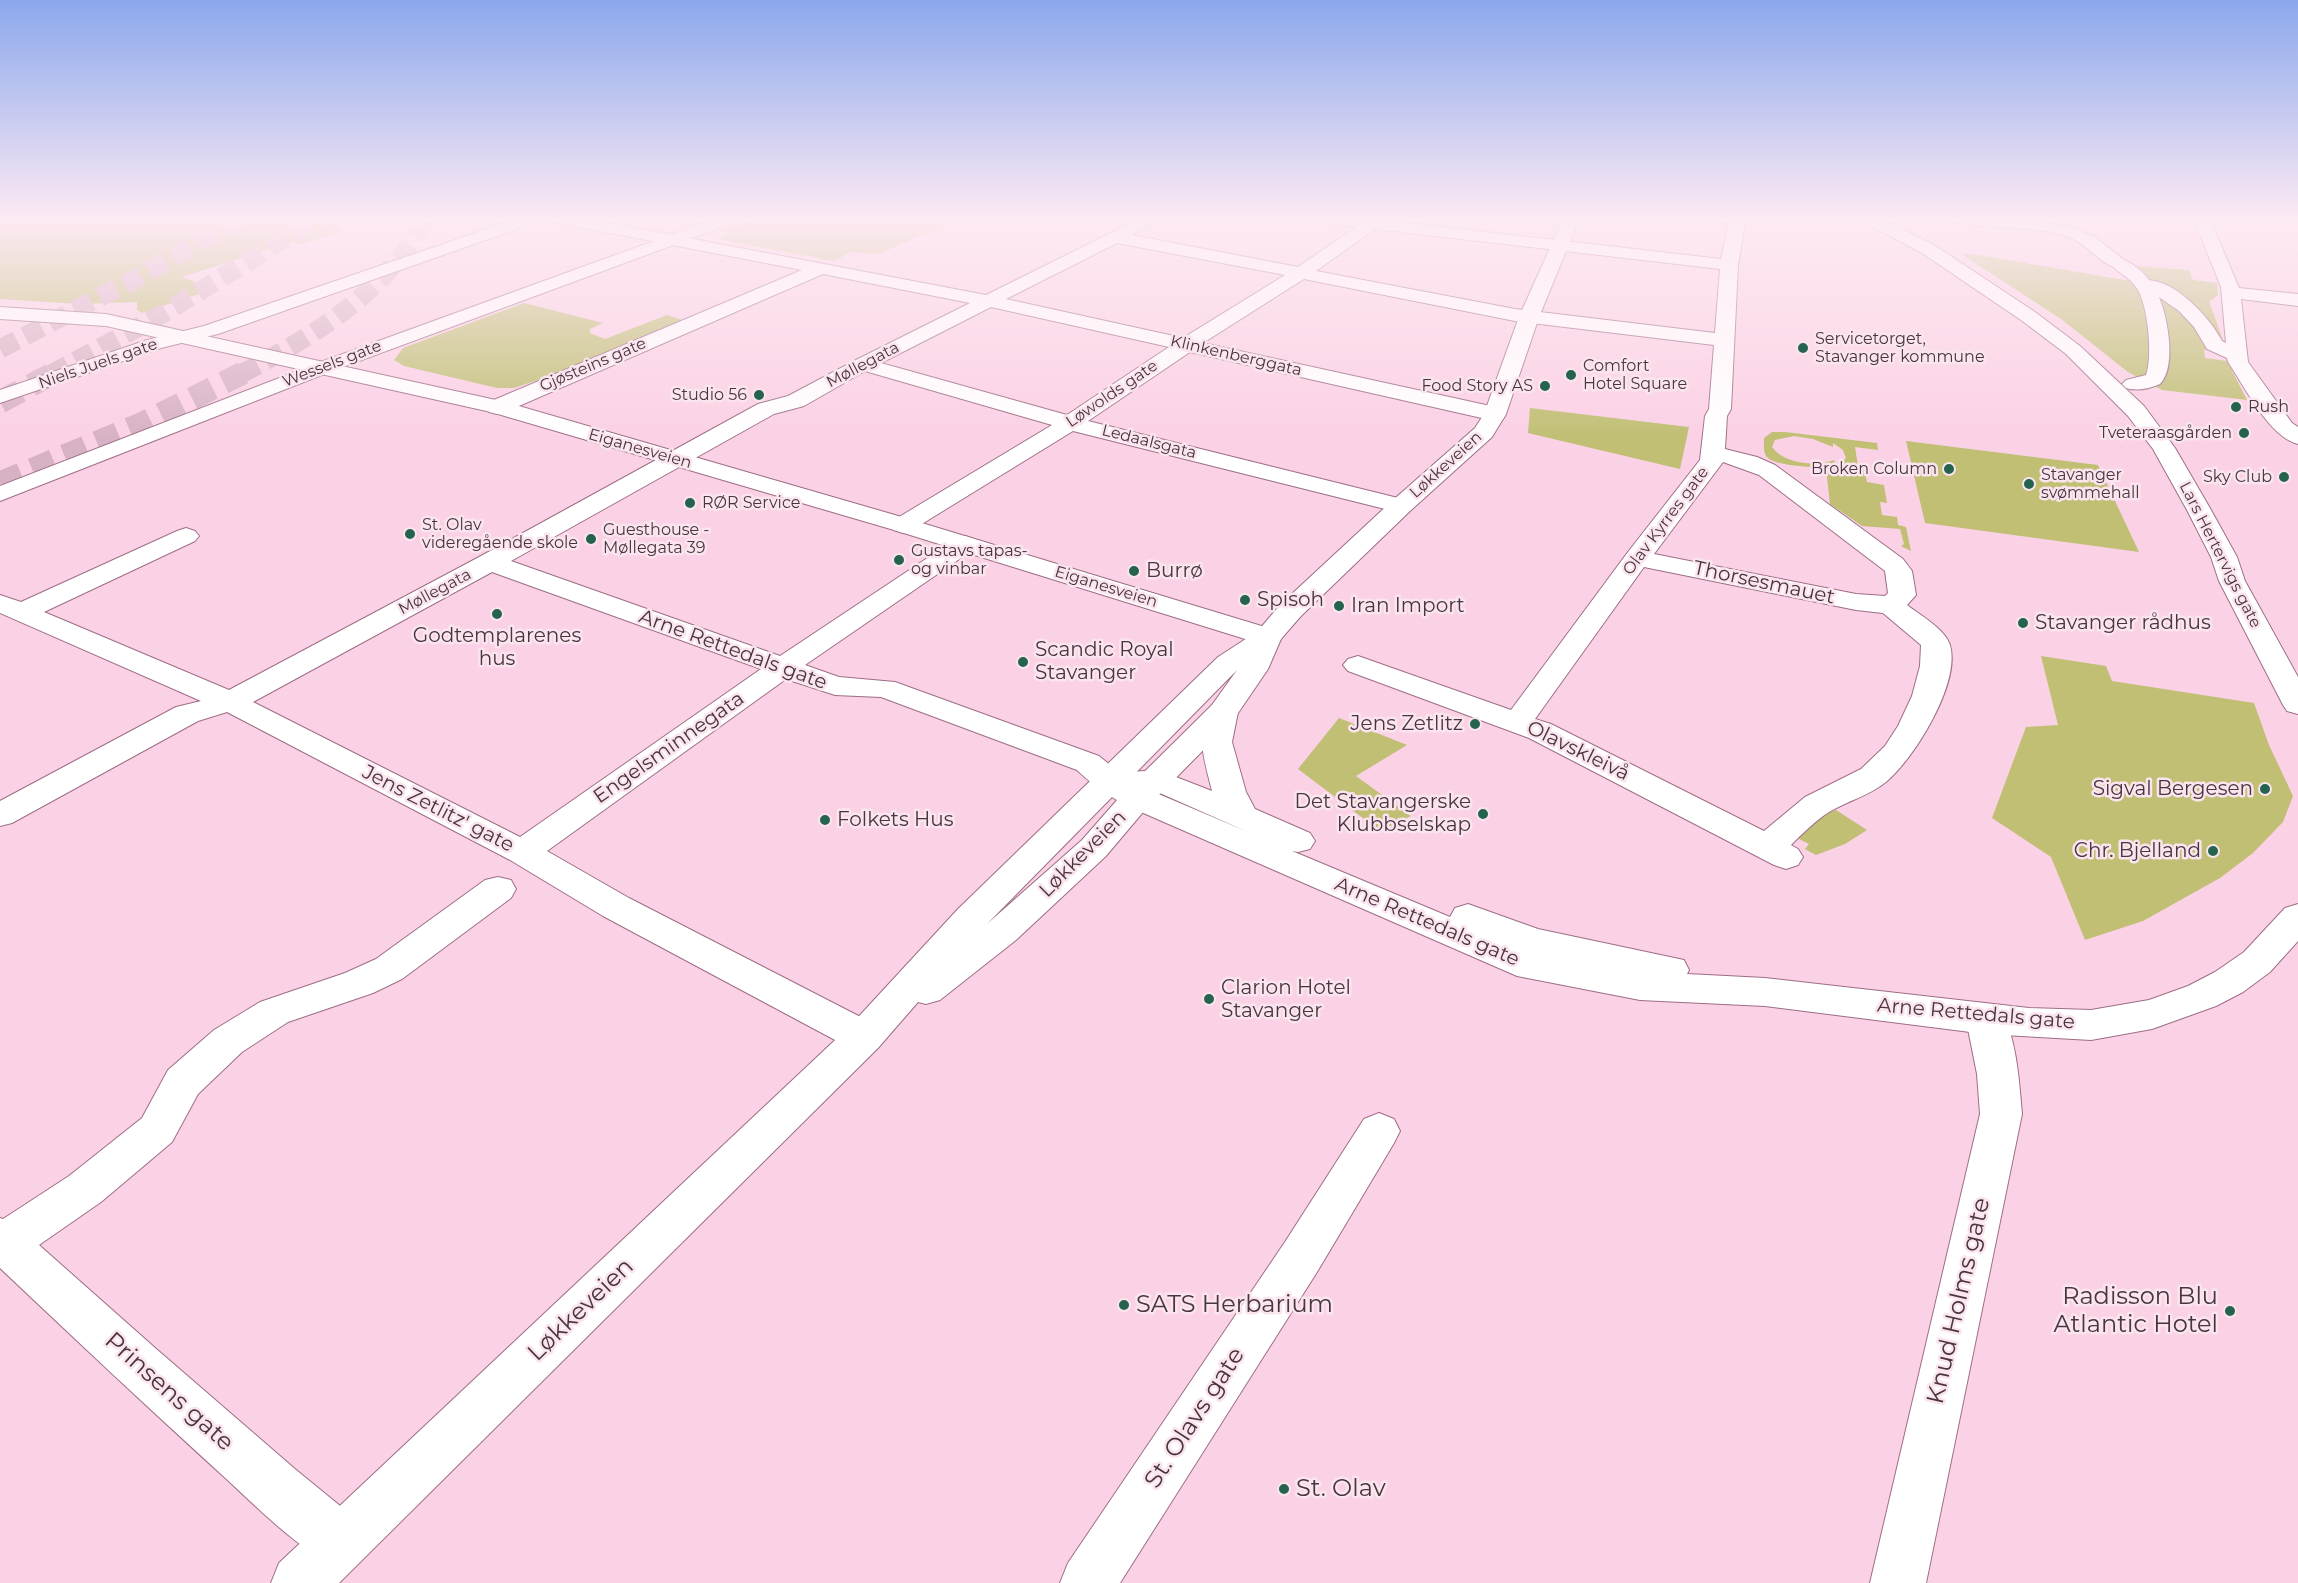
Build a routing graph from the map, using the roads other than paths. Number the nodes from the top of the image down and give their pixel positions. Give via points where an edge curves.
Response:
1 (324, 291) edge
2 (534, 291) edge
3 (769, 291) edge
4 (939, 291) edge
5 (1010, 291) edge
6 (1273, 291) edge
7 (1388, 291) edge
8 (1541, 291) edge
9 (1727, 291) edge
10 (1990, 291) edge
11 (2146, 291) edge
12 (2161, 291) edge
13 (2230, 292) joint
14 (2298, 300) edge
15 (990, 301) junction
16 (0, 313) edge
17 (1530, 318) junction
18 (184, 336) junction
19 (1722, 340) junction
20 (1186, 345) junction
21 (2236, 354) junction
22 (863, 364) junction
23 (325, 367) junction
24 (2133, 384) dead end
25 (0, 397) edge
26 (496, 406) junction
27 (1495, 414) junction
28 (1070, 423) junction
29 (2298, 437) edge
30 (1714, 453) junction
31 (676, 459) junction
32 (0, 494) edge
33 (1401, 506) junction
34 (903, 525) junction
35 (186, 536) dead end
36 (965, 544) junction
37 (1637, 558) junction
38 (490, 562) junction
39 (1891, 605) junction
40 (10, 608) edge
41 (1268, 637) junction
42 (1358, 665) dead end
43 (782, 668) junction
44 (2293, 693) edge
45 (230, 702) junction
46 (1223, 712) junction
47 (1518, 721) junction
48 (1135, 786) junction
49 (0, 815) edge
50 (1242, 816) junction
51 (522, 852) junction
52 (498, 889) dead end
53 (2298, 918) edge
54 (1765, 992) junction
55 (1986, 1019) junction
56 (864, 1037) junction
57 (1379, 1131) dead end
58 (2, 1242) edge
59 (342, 1542) junction
60 (299, 1583) edge
61 (1088, 1583) edge
62 (1898, 1583) edge

1 - 18 street, Niels Juels gate
2 - 23 street, Wessels gate
3 - 26 street, Gjøsteins gate
4 - 15 street, Klinkenberggata
5 - 15 street, Møllegata
6 - 20 street, Løwolds gate
7 - 17 street
8 - 17 street, Løkkeveien
9 - 19 street, Olav Kyrres gate
10 - 44 street, Lars Hertervigs gate via 2073,350 2113,386 2164,448
11 - 24 street via 2156,317 2159,367 2154,379
12 - 21 street via 2206,328 2214,345
13 - 14 street
13 - 21 street
15 - 20 street, Klinkenberggata
15 - 22 street, Møllegata
16 - 18 street, Eiganesveien via 86,318
17 - 19 street
17 - 27 street, Løkkeveien
18 - 23 street, Eiganesveien
18 - 25 street, Niels Juels gate
19 - 30 street, Olav Kyrres gate
20 - 27 street, Klinkenberggata
20 - 28 street, Løwolds gate
21 - 29 street via 2241,369 2284,428
22 - 28 street, Ledaalsgata
22 - 31 street, Møllegata via 796,401 766,409
23 - 26 street, Eiganesveien
23 - 32 street, Wessels gate
26 - 31 street, Eiganesveien
27 - 33 street, Løkkeveien via 1479,438
28 - 33 street, Ledaalsgata
28 - 34 street, Løwolds gate
30 - 37 street, Olav Kyrres gate via 1712,461
30 - 39 street via 1767,470 1894,565 1899,571 1902,595
31 - 34 street, Eiganesveien
31 - 38 street, Møllegata
33 - 41 street, Løkkeveien via 1290,611
34 - 36 street, Eiganesveien
35 - 40 street
36 - 41 street, Eiganesveien
36 - 43 street, Engelsminnegata
37 - 39 street, Thorsesmauet via 1856,602
37 - 47 street, Olav Kyrres gate
38 - 43 street, Arne Rettedals gate
38 - 45 street, Møllegata
39 - 47 street, Olavskleivå via 1937,644 1921,715 1878,771 1810,810 1778,853
40 - 45 street, Jens Zetlitz' gate
41 - 46 street, Løkkeveien via 1253,669
41 - 48 street, Løkkeveien via 1228,663
42 - 47 street, Olavskleivå
43 - 48 street, Arne Rettedals gate via 835,686 884,688 938,706 1088,763
43 - 51 street, Engelsminnegata
45 - 49 street, Møllegata via 187,714
45 - 51 street, Jens Zetlitz' gate
46 - 48 street, Løkkeveien
46 - 50 street via 1216,742 1229,792
48 - 50 street, Arne Rettedals gate
48 - 54 street, Arne Rettedals gate via 1530,966 1640,986
48 - 56 street, Løkkeveien via 1094,848 1004,931
50 - 54 street, Arne Rettedals gate via 1486,925 1532,941
51 - 56 street, Jens Zetlitz' gate via 616,907
52 - 58 street via 389,969 274,1012 228,1041 183,1082 157,1130 85,1189
53 - 55 street, Arne Rettedals gate via 2257,962 2220,987 2176,1007 2091,1025
54 - 55 street, Arne Rettedals gate
55 - 62 street, Knud Holms gate via 1998,1074 2001,1114
56 - 59 street, Løkkeveien
57 - 61 street, St. Olavs gate
58 - 59 street, Prinsens gate via 276,1488
59 - 60 street, Løkkeveien

